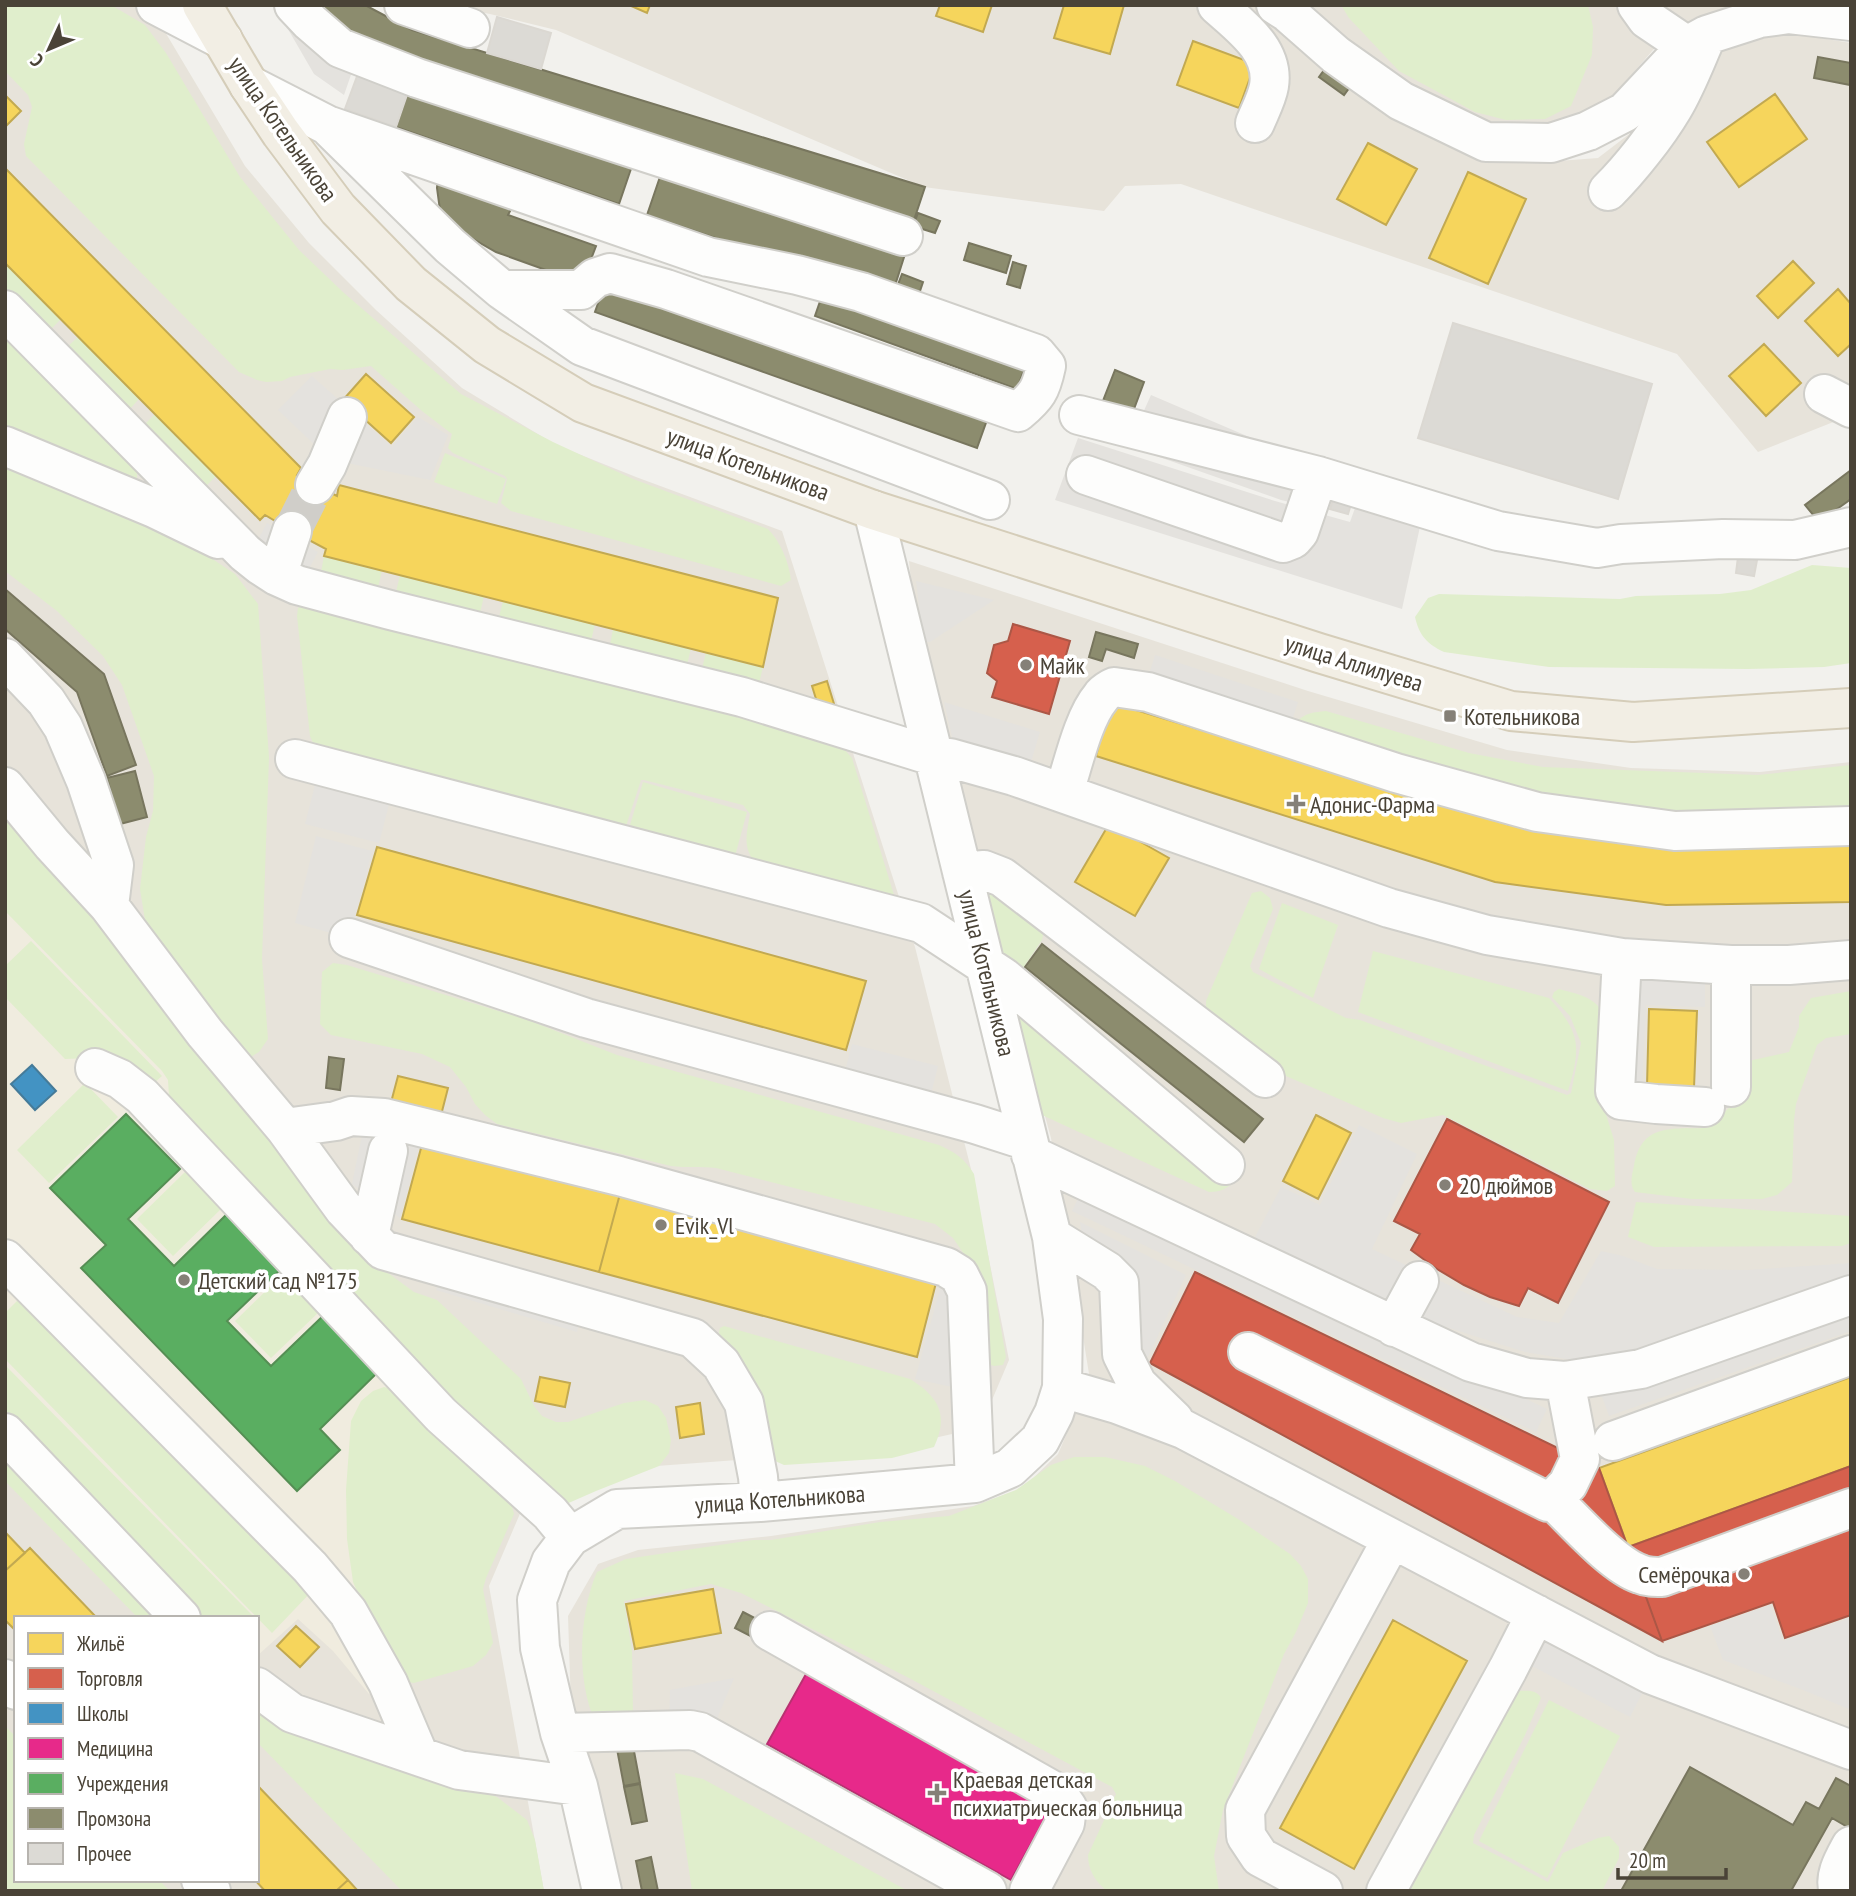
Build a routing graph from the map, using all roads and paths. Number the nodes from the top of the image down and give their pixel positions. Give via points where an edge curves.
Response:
1 (156, 5) edge
2 (202, 5) edge
3 (294, 5) edge
4 (404, 5) edge
5 (1217, 5) edge
6 (1637, 5) edge
7 (1284, 8) edge
8 (1851, 21) edge
9 (470, 28) dead end
10 (223, 40) junction
11 (1697, 41) junction
12 (249, 85) junction
13 (1255, 123) dead end
14 (327, 125) junction
15 (1608, 191) dead end
16 (903, 236) dead end
17 (502, 290) junction
18 (5, 310) edge
19 (1079, 415) dead end
20 (347, 417) dead end
21 (5, 446) edge
22 (1086, 475) dead end
23 (1318, 476) junction
24 (315, 485) tunnel mouth
25 (990, 500) dead end
26 (873, 510) junction
27 (1851, 527) edge
28 (292, 531) tunnel mouth
29 (245, 553) junction
30 (277, 576) junction
31 (5, 658) edge
32 (1851, 708) edge
33 (933, 756) junction
34 (295, 759) dead end
35 (5, 787) edge
36 (1064, 792) junction
37 (1851, 825) edge
38 (962, 872) junction
39 (109, 906) junction
40 (349, 938) dead end
41 (1622, 958) junction
42 (1851, 960) edge
43 (1731, 965) junction
44 (985, 967) junction
45 (95, 1068) dead end
46 (1265, 1078) dead end
47 (285, 1128) junction
48 (1030, 1148) junction
49 (388, 1151) dead end
50 (1225, 1165) dead end
51 (369, 1236) junction
52 (1052, 1237) junction
53 (5, 1259) edge
54 (1419, 1281) dead end
55 (1851, 1295) edge
56 (1394, 1327) junction
57 (1248, 1352) dead end
58 (1851, 1355) edge
59 (1565, 1381) junction
60 (1062, 1388) junction
61 (1183, 1429) junction
62 (5, 1433) edge
63 (1613, 1441) dead end
64 (975, 1483) junction
65 (1553, 1500) junction
66 (760, 1502) junction
67 (1851, 1508) edge
68 (570, 1537) junction
69 (1392, 1539) junction
70 (1536, 1614) junction
71 (179, 1616) edge
72 (770, 1631) dead end
73 (259, 1688) edge
74 (560, 1733) junction
75 (1851, 1750) edge
76 (419, 1756) junction
77 (578, 1786) junction
78 (1851, 1846) edge
79 (603, 1891) edge
80 (987, 1891) edge
81 (1029, 1891) edge
82 (1323, 1891) edge
83 (1387, 1891) edge
84 (1839, 1891) edge

1 - 10 street
2 - 10 main road, улица Котельникова
3 - 16 street via 340,48 417,78
4 - 9 street
5 - 13 street via 1252,37 1266,63 1269,85
6 - 11 street via 1647,19
7 - 11 street via 1336,55 1401,101 1486,142 1551,144 1588,131 1625,112
8 - 11 street via 1789,15 1760,18
10 - 12 main road, улица Котельникова
11 - 15 street via 1690,75 1672,109
12 - 14 street
12 - 26 main road, улица Котельникова via 338,209 411,284 487,345 583,403
14 - 17 street via 450,246
14 - 17 street via 708,257 861,292 1036,354 1046,366 1042,385 1018,412 637,279 610,274 595,278 580,290
17 - 25 street via 582,346
18 - 29 street
19 - 23 street
20 - 24 street
21 - 29 street via 154,508
22 - 23 street via 1283,543 1299,532
23 - 27 street via 1498,531 1597,548 1795,540
26 - 32 main road, улица Аллилуева via 1511,711 1633,722
26 - 33 street, улица Котельникова
28 - 30 street
29 - 30 street
30 - 33 street via 390,610 742,697
31 - 39 street via 46,701 63,727 86,781 114,865
33 - 36 street
33 - 38 street, улица Котельникова
34 - 44 street via 921,923
35 - 39 street
36 - 37 street via 1094,706 1114,687 1148,692 1537,812 1675,831
36 - 41 street via 1389,908 1487,935
38 - 44 street, улица Котельникова
38 - 46 street via 984,870 1002,877
39 - 47 street via 205,1033
40 - 48 street via 586,1018 975,1124
41 - 43 street
41 - 43 street via 1615,1091 1621,1100 1656,1104 1718,1097
42 - 43 street
44 - 48 street, улица Котельникова
44 - 50 street via 1003,977
45 - 68 street via 142,1096 440,1415 550,1513
47 - 51 street
47 - 64 street via 351,1116 384,1118 619,1176 946,1267 959,1275 967,1291
48 - 52 street, улица Котельникова
48 - 56 street
49 - 51 street
51 - 66 street via 383,1250 693,1338 721,1364 744,1403
52 - 60 street, улица Котельникова via 1063,1319
52 - 61 street via 1119,1283 1122,1354 1137,1384
53 - 76 street via 310,1567 348,1612 388,1683
54 - 56 street
55 - 59 street via 1641,1369
56 - 59 street via 1471,1362 1527,1378
57 - 65 street via 1542,1501
58 - 63 street
59 - 65 street via 1580,1458 1568,1484
60 - 61 street
60 - 64 street, улица Котельникова via 1040,1440 1010,1468
61 - 69 street
62 - 71 street
64 - 66 street, улица Котельникова
65 - 67 street via 1628,1569 1662,1577
66 - 68 street, улица Котельникова via 617,1509
68 - 74 street, улица Котельникова via 551,1562 537,1600 540,1648
69 - 70 street
69 - 82 street via 1245,1810 1246,1836 1260,1857
70 - 75 street via 1650,1674
70 - 83 street
72 - 81 street via 1057,1793 1068,1808 1065,1823
73 - 76 street via 292,1713
74 - 77 street, улица Котельникова
74 - 80 street via 700,1732
76 - 77 street via 459,1770
77 - 79 street, улица Котельникова
78 - 84 street via 1836,1885

